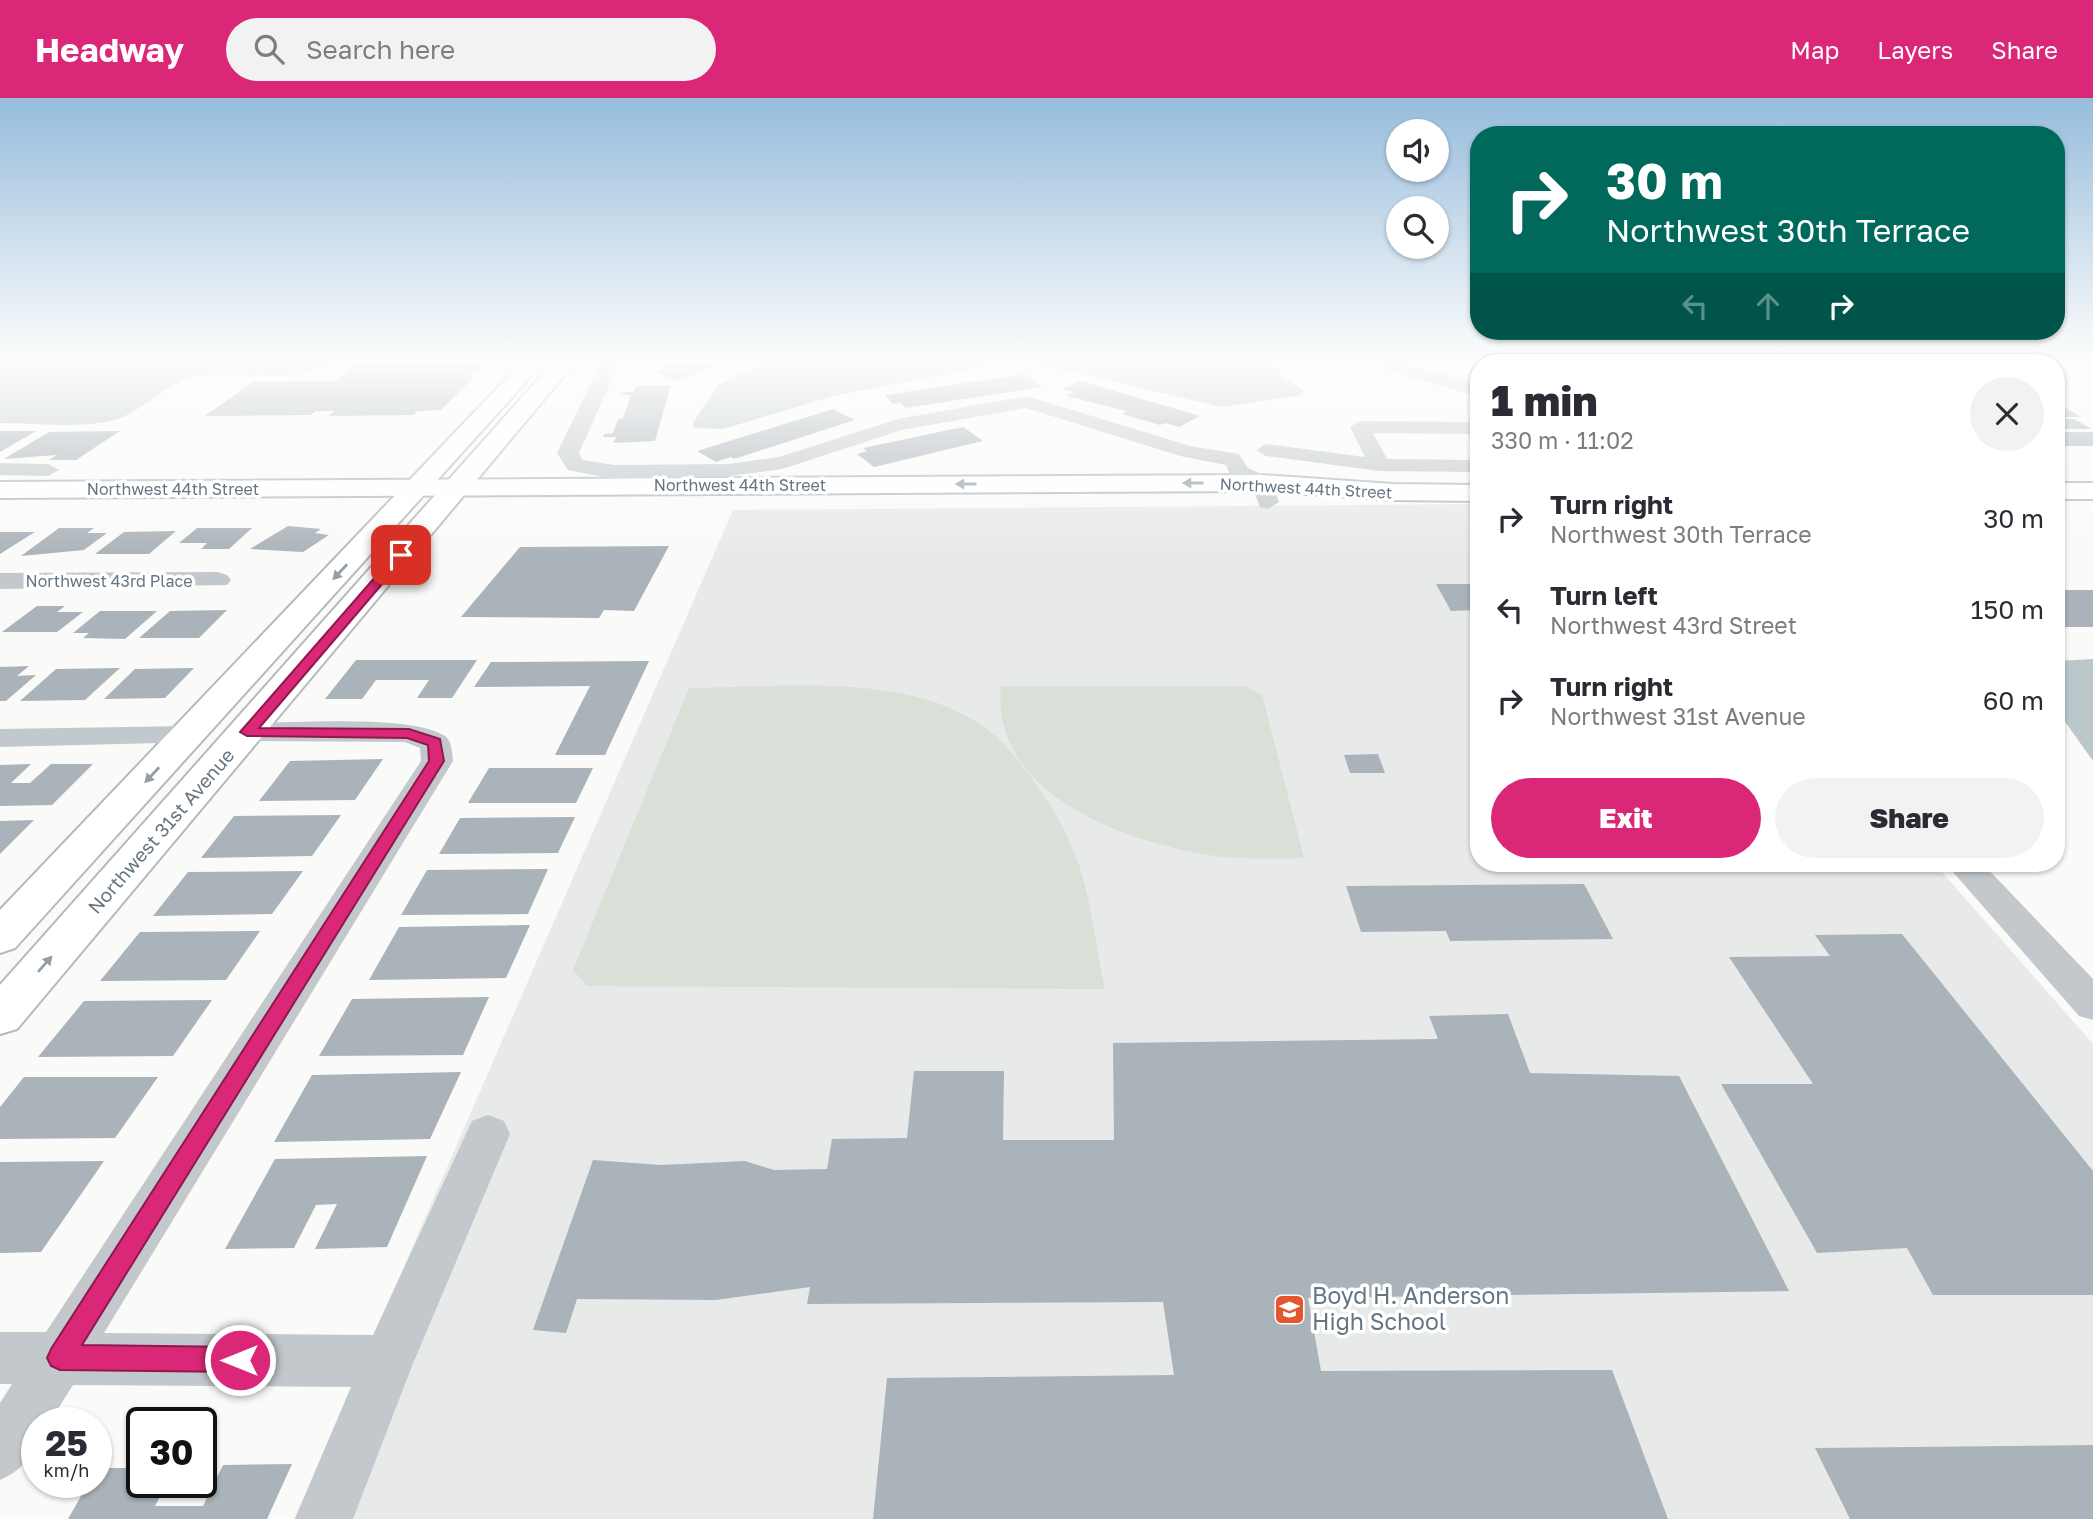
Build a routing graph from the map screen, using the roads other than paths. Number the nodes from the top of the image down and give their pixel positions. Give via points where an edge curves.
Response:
1 (475, 425) edge
2 (512, 425) edge
3 (581, 425) edge
4 (897, 425) edge
5 (1102, 425) edge
6 (1470, 428) edge
7 (1232, 457) junction
8 (1380, 465) junction
9 (1470, 466) edge
10 (0, 468) edge
11 (1271, 469) junction
12 (48, 470) dead end
13 (68, 489) junction
14 (0, 490) edge
15 (2065, 491) edge
16 (2093, 491) edge
17 (1470, 494) edge
18 (411, 496) junction
19 (452, 496) junction
20 (0, 509) edge
21 (42, 509) junction
22 (218, 580) dead end
23 (0, 582) edge
24 (247, 732) junction
25 (188, 735) junction
26 (0, 738) edge
27 (1970, 872) edge
28 (0, 937) edge
29 (2093, 1006) edge
30 (0, 1016) edge
31 (488, 1134) dead end
32 (0, 1358) edge
33 (60, 1358) junction
34 (388, 1361) junction
35 (0, 1452) edge
36 (324, 1519) edge

1 - 18 main road
2 - 19 main road, Northwest 31st Avenue
3 - 4 street via 568,453 576,465 614,472 729,470 782,463
5 - 7 street via 1187,452
6 - 8 street via 1360,427
7 - 11 street via 1239,472
7 - 11 street via 1243,446
8 - 9 street
8 - 11 street via 1323,459
10 - 12 street
11 - 17 main road, Northwest 44th Street
11 - 19 main road, Northwest 44th Street
13 - 14 main road, Northwest 44th Street
13 - 18 main road, Northwest 44th Street
13 - 21 main road
15 - 16 main road
18 - 19 main road, Northwest 44th Street
18 - 21 main road, Northwest 44th Street
18 -> 25 main road
19 - 24 main road, Northwest 31st Avenue
20 - 21 main road, Northwest 44th Street
22 - 23 street, Northwest 43rd Place
30 -> 24 main road, Northwest 31st Avenue
24 - 33 street via 409,733 435,743 437,761
25 - 26 street
25 -> 28 main road
27 - 29 street
31 - 34 street
32 - 33 street
33 - 34 street
33 - 35 street
34 - 36 street

